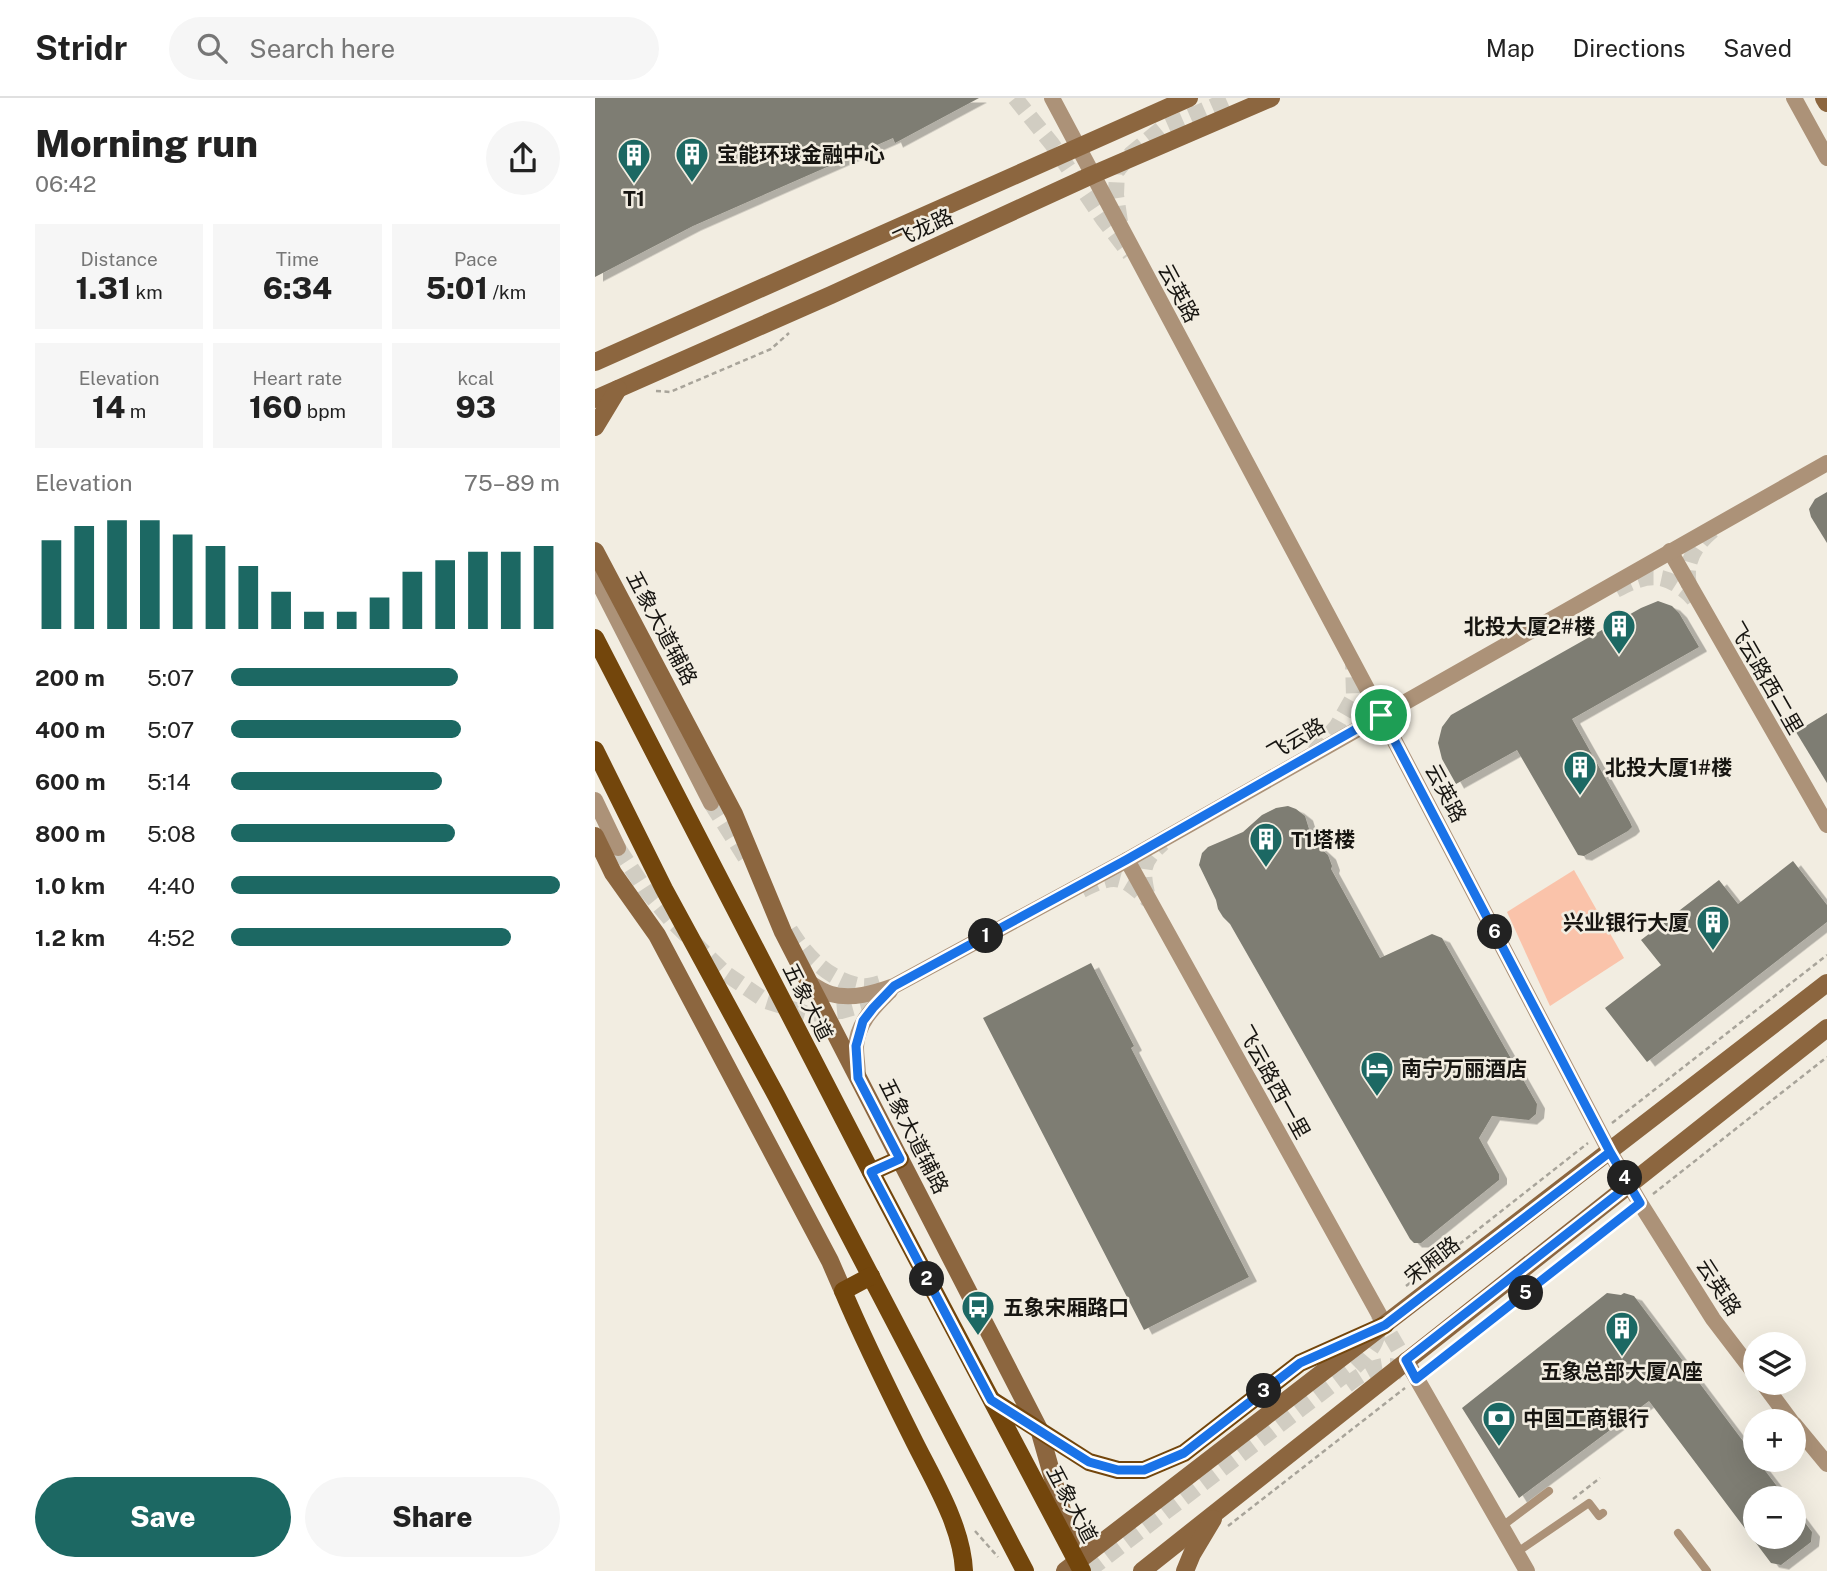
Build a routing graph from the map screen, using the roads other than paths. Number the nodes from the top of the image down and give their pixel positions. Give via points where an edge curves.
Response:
1 (1052, 98) edge
2 (1189, 98) edge
3 (1271, 98) edge
4 (1794, 98) edge
5 (1824, 98) edge
6 (1827, 103) edge
7 (1077, 147) junction
8 (1827, 158) edge
9 (1092, 175) junction
10 (595, 362) edge
11 (618, 389) junction
12 (595, 399) edge
13 (595, 427) edge
14 (1827, 463) edge
15 (595, 551) edge
16 (1669, 551) junction
17 (595, 576) edge
18 (595, 638) edge
19 (1381, 715) junction
20 (595, 750) edge
21 (595, 800) edge
22 (711, 803) tunnel mouth
23 (1827, 825) edge
24 (595, 836) edge
25 (618, 848) tunnel mouth
26 (1126, 860) junction
27 (810, 983) junction
28 (1827, 984) edge
29 (894, 986) junction
30 (1827, 1028) edge
31 (858, 1078) junction
32 (1610, 1152) junction
33 (900, 1159) junction
34 (871, 1172) junction
35 (1629, 1185) junction
36 (871, 1276) junction
37 (843, 1291) junction
38 (1385, 1325) junction
39 (1743, 1358) edge
40 (1406, 1360) junction
41 (1772, 1395) edge
42 (991, 1400) junction
43 (1783, 1409) edge
44 (1039, 1429) junction
45 (1806, 1438) edge
46 (1827, 1464) edge
47 (1549, 1491) dead end
48 (1582, 1494) road end
49 (1218, 1510) junction
50 (1603, 1513) dead end
51 (1501, 1527) junction
52 (1678, 1533) dead end
53 (1515, 1551) junction
54 (1075, 1568) edge
55 (964, 1571) edge
56 (1025, 1571) edge
57 (1142, 1571) edge
58 (1185, 1571) edge
59 (1527, 1571) edge
60 (1707, 1571) edge

1 - 7 street, 云英路
2 - 7 street, 飞龙路
3 - 9 street, 飞龙路
4 - 8 street
5 - 6 street
7 - 9 street, 云英路
7 - 10 street, 飞龙路
9 - 11 street, 飞龙路
9 - 19 street, 云英路
11 - 12 street, 飞龙路
11 - 13 street
14 - 16 street, 飞云路
15 - 27 street, 五象大道辅路 via 734,814 783,932
16 - 19 street, 飞云路
16 - 23 street, 飞云路西二里
17 - 22 street
18 - 34 main road, 五象大道
19 - 26 street, 飞云路
19 - 32 street, 云英路
20 - 36 main road
21 - 25 street
24 - 37 street via 613,873 657,935
26 - 29 street, 飞云路
26 - 38 street, 飞云路西一里
27 - 29 street, 飞云路 via 831,994 853,996
27 - 31 street, 五象大道辅路
28 - 32 street, 宋厢路
29 - 31 street, 飞云路 via 863,1021 856,1046
30 - 35 street
31 - 33 street, 五象大道辅路
32 - 35 street, 云英路
32 - 38 street, 宋厢路
33 - 34 main road
33 - 44 street, 五象大道辅路
34 - 42 main road, 五象大道
35 - 39 street, 云英路
35 - 40 street
36 - 37 main road
36 - 56 main road
37 - 55 main road via 938,1489 959,1539
38 - 44 main road via 1300,1363 1184,1453 1144,1470 1118,1470 1089,1462
38 - 54 street, 宋厢路
40 - 49 street
40 - 51 street
41 - 43 street
42 - 44 main road
42 - 54 main road, 五象大道
44 - 54 street, 五象大道辅路
45 - 46 street
47 - 51 lane
48 - 53 lane via 1586,1499
49 - 57 street
49 - 58 street
50 - 53 lane via 1599,1516 1589,1503
51 - 53 street
52 - 60 lane
53 - 59 street

